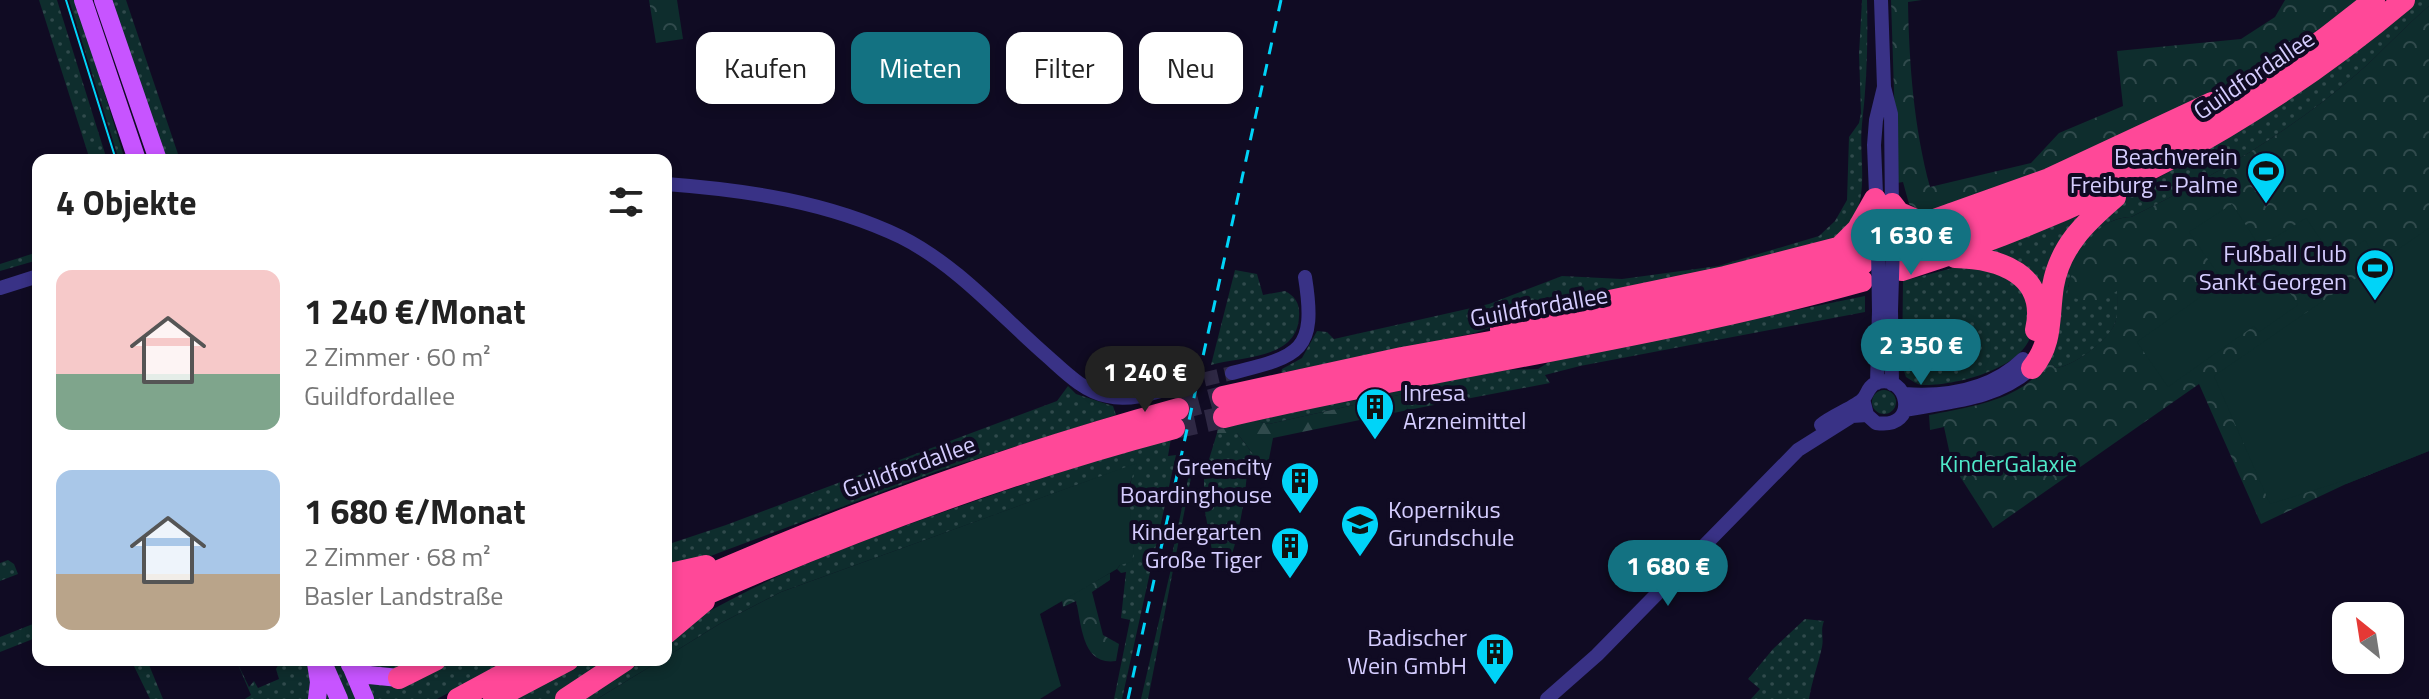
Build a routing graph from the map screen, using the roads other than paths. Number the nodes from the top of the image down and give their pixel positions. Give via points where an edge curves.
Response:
1 (83, 0) edge
2 (103, 0) edge
3 (1884, 0) edge
4 (2374, 0) edge
5 (2404, 0) edge
6 (2286, 68) junction
7 (135, 154) edge
8 (156, 154) edge
9 (2138, 177) junction
10 (672, 185) edge
11 (1884, 202) junction
12 (1925, 224) junction
13 (1840, 247) junction
14 (1883, 254) junction
15 (1942, 257) junction
16 (1305, 277) dead end
17 (32, 278) edge
18 (0, 288) edge
19 (1885, 310) junction
20 (1436, 352) junction
21 (2028, 364) junction
22 (1232, 373) tunnel mouth
23 (1877, 383) junction
24 (1184, 384) tunnel mouth
25 (1892, 384) junction
26 (1904, 394) junction
27 (1863, 399) junction
28 (1905, 410) junction
29 (1867, 415) junction
30 (1798, 450) junction
31 (742, 560) junction
32 (672, 574) edge
33 (716, 589) junction
34 (672, 591) edge
35 (672, 609) edge
36 (672, 629) edge
37 (319, 666) edge
38 (322, 666) edge
39 (350, 666) edge
40 (354, 666) edge
41 (423, 666) edge
42 (519, 666) edge
43 (557, 666) edge
44 (616, 666) edge
45 (399, 678) junction
46 (317, 699) edge
47 (339, 699) edge
48 (364, 699) edge
49 (458, 699) edge
50 (494, 699) edge
51 (566, 699) edge
52 (1547, 699) edge

1 - 7 main road
2 - 8 main road
3 - 11 street via 1884,87 1876,120
4 - 6 highway, Guildfordallee
5 - 9 highway, Guildfordallee via 2270,99
6 - 12 highway via 2049,179
6 - 14 highway, Guildfordallee via 2111,172 2007,216
9 - 15 highway, Guildfordallee
9 - 21 highway via 2086,222 2065,250 2053,286 2047,346
10 - 24 street via 807,203 903,238 972,288 1094,393 1136,397
11 - 12 highway
11 - 13 highway
11 - 14 street
12 - 14 highway
13 - 14 highway
13 - 20 highway via 1538,317
14 - 15 highway, Guildfordallee
14 - 19 street, bridge
14 - 20 highway, Guildfordallee via 1695,305
14 - 20 highway, Guildfordallee via 1743,311 1345,389 1223,407 1290,380
15 - 21 highway via 2007,265 2028,283 2038,323
16 - 22 street via 1309,325 1299,348 1278,361
17 - 18 street
19 - 23 street
19 - 25 street
21 - 26 street via 1953,393
21 - 28 street via 2009,386 1993,393
23 - 25 street
23 - 27 street
25 - 26 street
26 - 28 street
27 - 29 street
27 - 30 street via 1822,424
28 - 29 street via 1888,424
29 - 30 street via 1852,416
30 - 52 street
31 - 32 highway
31 - 33 highway, Guildfordallee via 1039,449 1176,419 910,512
31 - 34 highway, Guildfordallee
33 - 35 highway, Guildfordallee
33 - 36 highway
37 - 46 main road
38 - 47 main road
39 - 48 main road
40 - 45 main road via 369,675
41 - 45 highway
42 - 49 highway
43 - 50 highway
44 - 51 highway
45 - 48 main road

